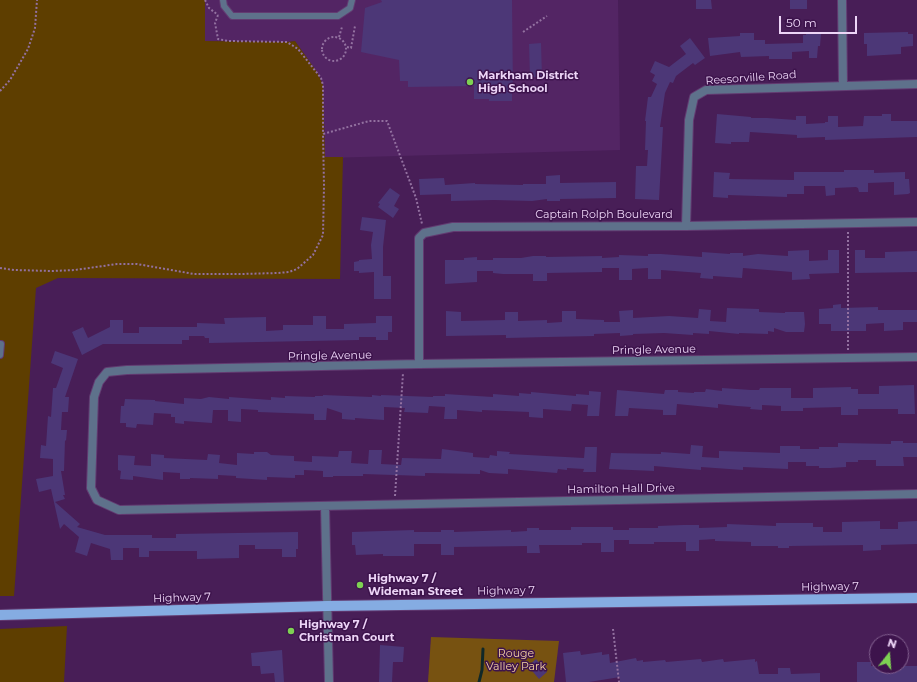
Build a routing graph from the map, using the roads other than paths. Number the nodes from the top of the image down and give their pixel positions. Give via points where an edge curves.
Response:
1 (223, 0) edge
2 (352, 0) edge
3 (842, 0) edge
4 (917, 84) edge
5 (842, 85) junction
6 (917, 222) edge
7 (686, 226) junction
8 (0, 344) edge
9 (0, 355) edge
10 (917, 357) edge
11 (419, 364) junction
12 (917, 494) edge
13 (325, 506) junction
14 (917, 598) edge
15 (328, 606) junction
16 (0, 615) edge
17 (329, 682) edge

1 - 2 lane via 224,6 232,16 338,16 350,8
3 - 5 street
4 - 5 street, Reesorville Road
5 - 7 street, Reesorville Road via 706,90 694,97 689,120
6 - 7 street, Captain Rolph Boulevard
7 - 11 street, Captain Rolph Boulevard via 453,227 424,233 420,238
8 - 9 lane
10 - 11 street, Pringle Avenue
11 - 13 street, Pringle Avenue via 127,370 106,372 99,382 94,397 91,488 97,500 119,510
12 - 13 street, Hamilton Hall Drive
13 - 15 street
14 - 15 main road, Highway 7
15 - 16 main road, Highway 7
15 - 17 street

